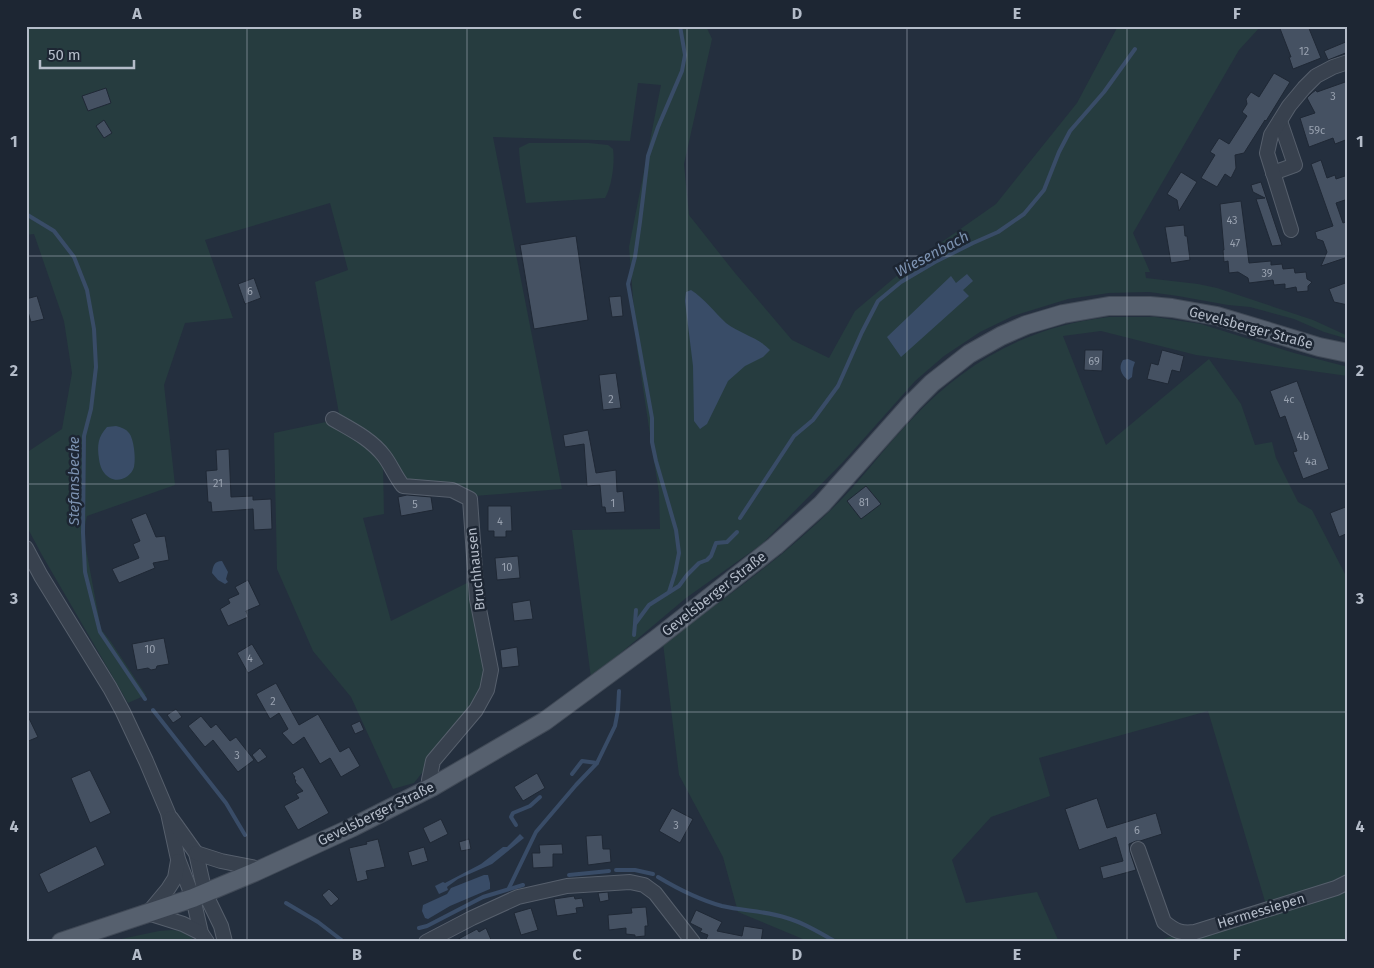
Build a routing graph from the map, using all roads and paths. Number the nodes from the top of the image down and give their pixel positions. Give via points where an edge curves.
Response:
1 (1348, 62) edge
2 (1280, 121) junction
3 (1273, 172) junction
4 (1291, 230) dead end
5 (1348, 353) edge
6 (334, 419) dead end
7 (26, 548) edge
8 (432, 787) junction
9 (168, 813) junction
10 (1138, 849) dead end
11 (196, 853) junction
12 (178, 860) junction
13 (261, 869) junction
14 (1348, 882) edge
15 (199, 895) junction
16 (148, 913) junction
17 (204, 937) edge
18 (62, 942) edge
19 (225, 942) edge
20 (426, 942) edge
21 (693, 942) edge

1 - 2 street via 1316,76
2 - 3 street via 1271,135 1267,153
2 - 3 street via 1294,165
3 - 4 street
5 - 8 main road, Gevelsberger Straße via 1217,316 1150,306 1109,306 1063,314 1001,336 969,354 932,383 822,504 750,567 545,721
6 - 8 street, Bruchhausen via 371,442 403,486 452,490 470,499 477,599 491,670 487,690 476,710 433,761 429,780
7 - 9 street via 122,712
8 - 13 main road, Gevelsberger Straße
9 - 11 street
9 - 12 street
10 - 14 street, Hermessiepen via 1164,922 1184,934
11 - 13 street
11 - 15 street
12 - 15 street
12 - 16 street via 175,878
13 - 15 main road, Gevelsberger Straße
15 - 16 main road, Gevelsberger Straße
15 - 17 street
15 - 19 street via 221,926
16 - 17 street via 183,924
16 - 18 main road, Gevelsberger Straße
20 - 21 street via 518,897 568,886 630,882 644,885 655,893

